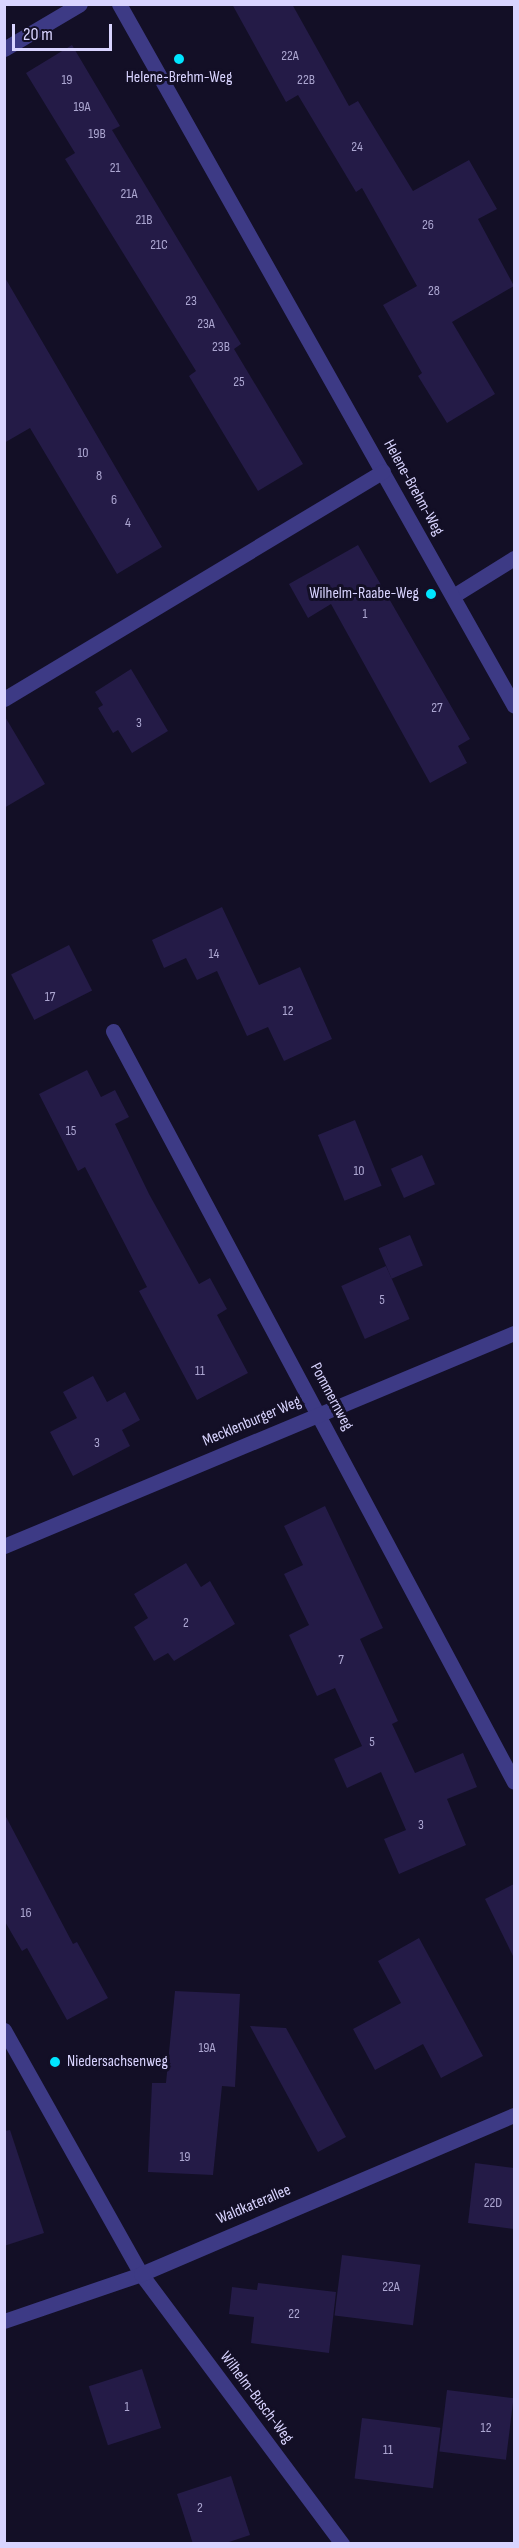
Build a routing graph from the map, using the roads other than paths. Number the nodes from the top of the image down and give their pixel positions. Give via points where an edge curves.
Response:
1 (80, 4) edge
2 (119, 4) edge
3 (4, 49) edge
4 (382, 471) junction
5 (514, 558) edge
6 (453, 596) junction
7 (4, 699) edge
8 (514, 706) edge
9 (113, 1031) dead end
10 (514, 1333) edge
11 (320, 1413) junction
12 (4, 1546) edge
13 (514, 1782) edge
14 (4, 2030) edge
15 (514, 2115) edge
16 (141, 2274) junction
17 (4, 2321) edge
18 (342, 2544) edge

1 - 3 street
2 - 4 street, Helene-Brehm-Weg
4 - 6 street, Helene-Brehm-Weg
4 - 7 street
5 - 6 street
6 - 8 street, Helene-Brehm-Weg
9 - 11 street, Pommernweg
10 - 11 street, Mecklenburger Weg
11 - 12 street, Mecklenburger Weg
11 - 13 street, Pommernweg
14 - 16 street
15 - 16 street, Waldkaterallee
16 - 17 street, Waldkaterallee
16 - 18 street, Wilhelm-Busch-Weg

